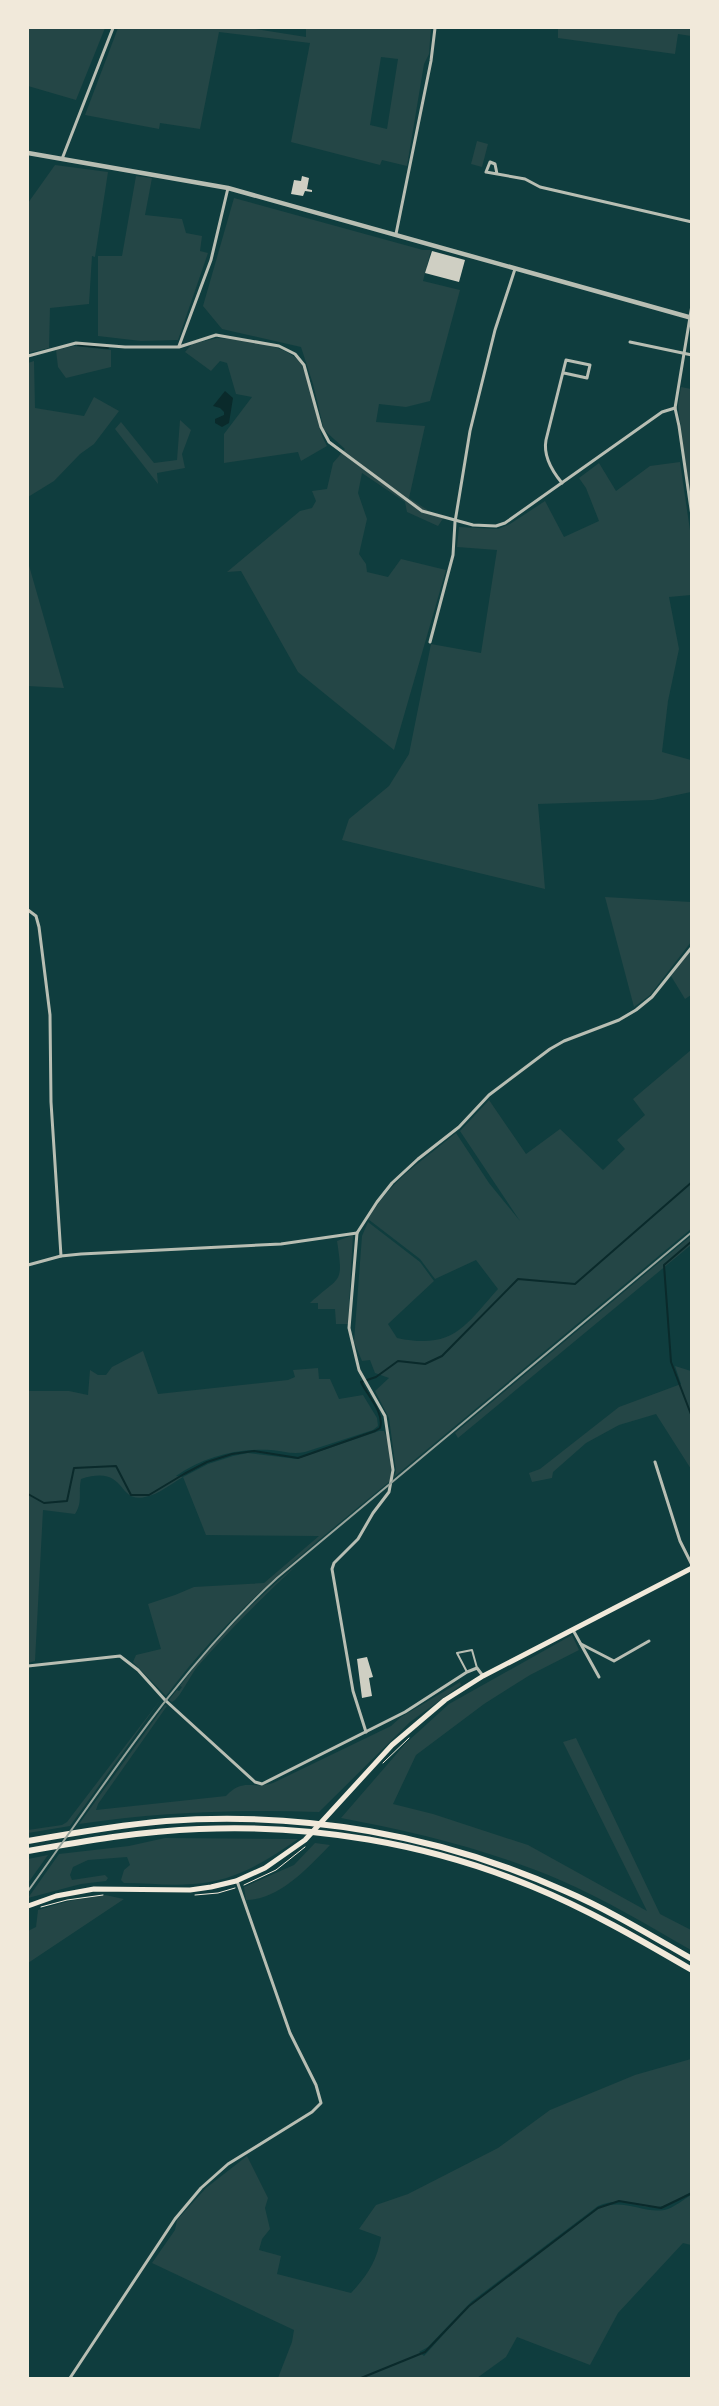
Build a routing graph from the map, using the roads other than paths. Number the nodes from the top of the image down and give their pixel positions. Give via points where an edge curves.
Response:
1 (113, 28) edge
2 (435, 28) edge
3 (28, 153) edge
4 (62, 159) junction
5 (497, 174) dead end
6 (228, 188) junction
7 (692, 222) edge
8 (396, 234) junction
9 (515, 269) junction
10 (692, 305) edge
11 (691, 317) edge
12 (630, 342) dead end
13 (179, 347) junction
14 (683, 354) junction
15 (692, 355) edge
16 (28, 356) edge
17 (564, 373) junction
18 (674, 408) junction
19 (562, 483) junction
20 (692, 516) edge
21 (455, 522) junction
22 (430, 642) dead end
23 (28, 910) edge
24 (692, 947) edge
25 (357, 1233) junction
26 (61, 1256) junction
27 (28, 1265) edge
28 (655, 1462) dead end
29 (692, 1567) edge
30 (573, 1629) junction
31 (649, 1641) dead end
32 (581, 1644) junction
33 (28, 1666) edge
34 (477, 1668) junction
35 (467, 1672) junction
36 (483, 1676) junction
37 (599, 1677) dead end
38 (366, 1732) junction
39 (28, 1842) edge
40 (28, 1851) edge
41 (238, 1884) junction
42 (28, 1906) edge
43 (692, 1959) edge
44 (692, 1970) edge
45 (70, 2378) edge

1 - 4 street
2 - 8 street
3 - 4 street
4 - 6 street
5 - 7 street
6 - 8 street
6 - 13 street via 211,260
8 - 9 street
9 - 11 street
9 - 21 street via 480,388
10 - 11 street
11 - 14 street
12 - 14 street
13 - 16 street via 76,343
13 - 21 street via 216,335 279,346 295,354 304,365 329,442 422,511
14 - 15 street
14 - 18 street
17 - 17 street via 587,378 590,365 566,360
17 - 19 street via 544,448
18 - 19 street via 662,412
18 - 20 street
19 - 21 street via 505,523 496,526
21 - 22 street via 453,555
23 - 26 street via 36,916 39,927 50,1015 51,1102
24 - 25 street via 652,997 636,1010 550,1049 489,1095 458,1127 392,1183
25 - 26 street via 281,1244
25 - 38 street via 349,1328 364,1378 385,1416 393,1470 389,1492 362,1534 334,1562 332,1569 353,1691
26 - 27 street
28 - 29 street via 680,1541
29 - 30 main road
30 - 32 street
30 - 36 main road
31 - 32 street via 614,1661
32 - 37 street
33 - 38 street via 120,1656 255,1782 262,1784
34 - 35 street
34 - 35 lane via 472,1650 457,1654
34 - 36 street
35 - 38 street via 405,1712
36 - 41 main road via 445,1700 404,1734 305,1840
39 - 43 highway via 79,1832 175,1821 240,1819 352,1827 447,1848 526,1874 598,1907
40 - 44 highway via 131,1834 198,1829 296,1830 399,1845 453,1859 530,1886 594,1915
41 - 42 main road via 190,1890 116,1888 77,1891
41 - 45 street via 290,2033 316,2085 321,2103 312,2112 228,2164 201,2188 175,2219

